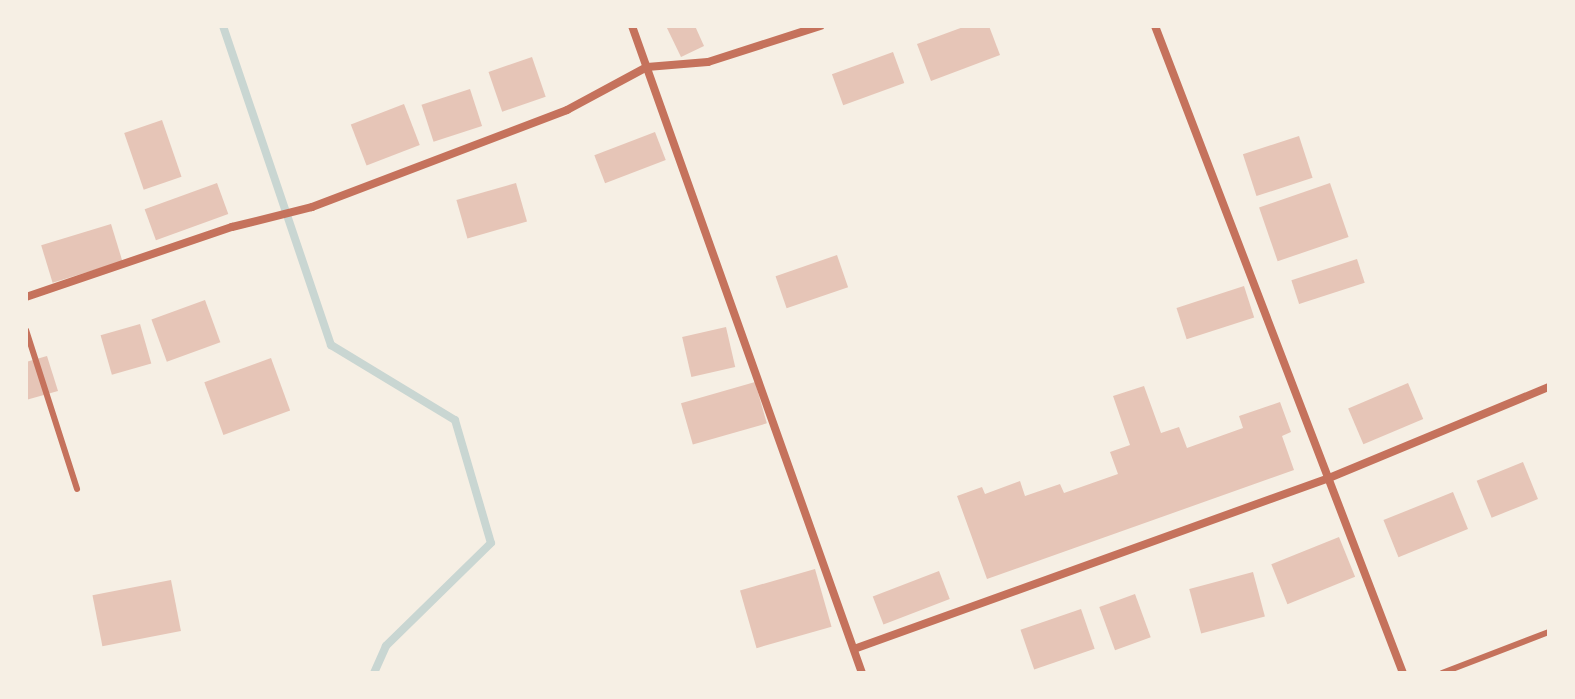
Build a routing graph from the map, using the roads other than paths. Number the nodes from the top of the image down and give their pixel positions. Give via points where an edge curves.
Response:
1 (632, 26) edge
2 (820, 26) edge
3 (1155, 26) edge
4 (647, 67) junction
5 (26, 297) edge
6 (26, 330) edge
7 (1549, 387) edge
8 (1329, 478) junction
9 (77, 489) dead end
10 (1549, 632) edge
11 (854, 649) junction
12 (862, 673) edge
13 (1403, 673) edge
14 (1442, 673) edge

1 - 4 street
2 - 4 street via 708,62
3 - 8 street
4 - 5 street via 567,110 312,207 232,227
4 - 11 street
6 - 9 lane
7 - 8 street
8 - 11 street
8 - 13 street
10 - 14 lane
11 - 12 street

